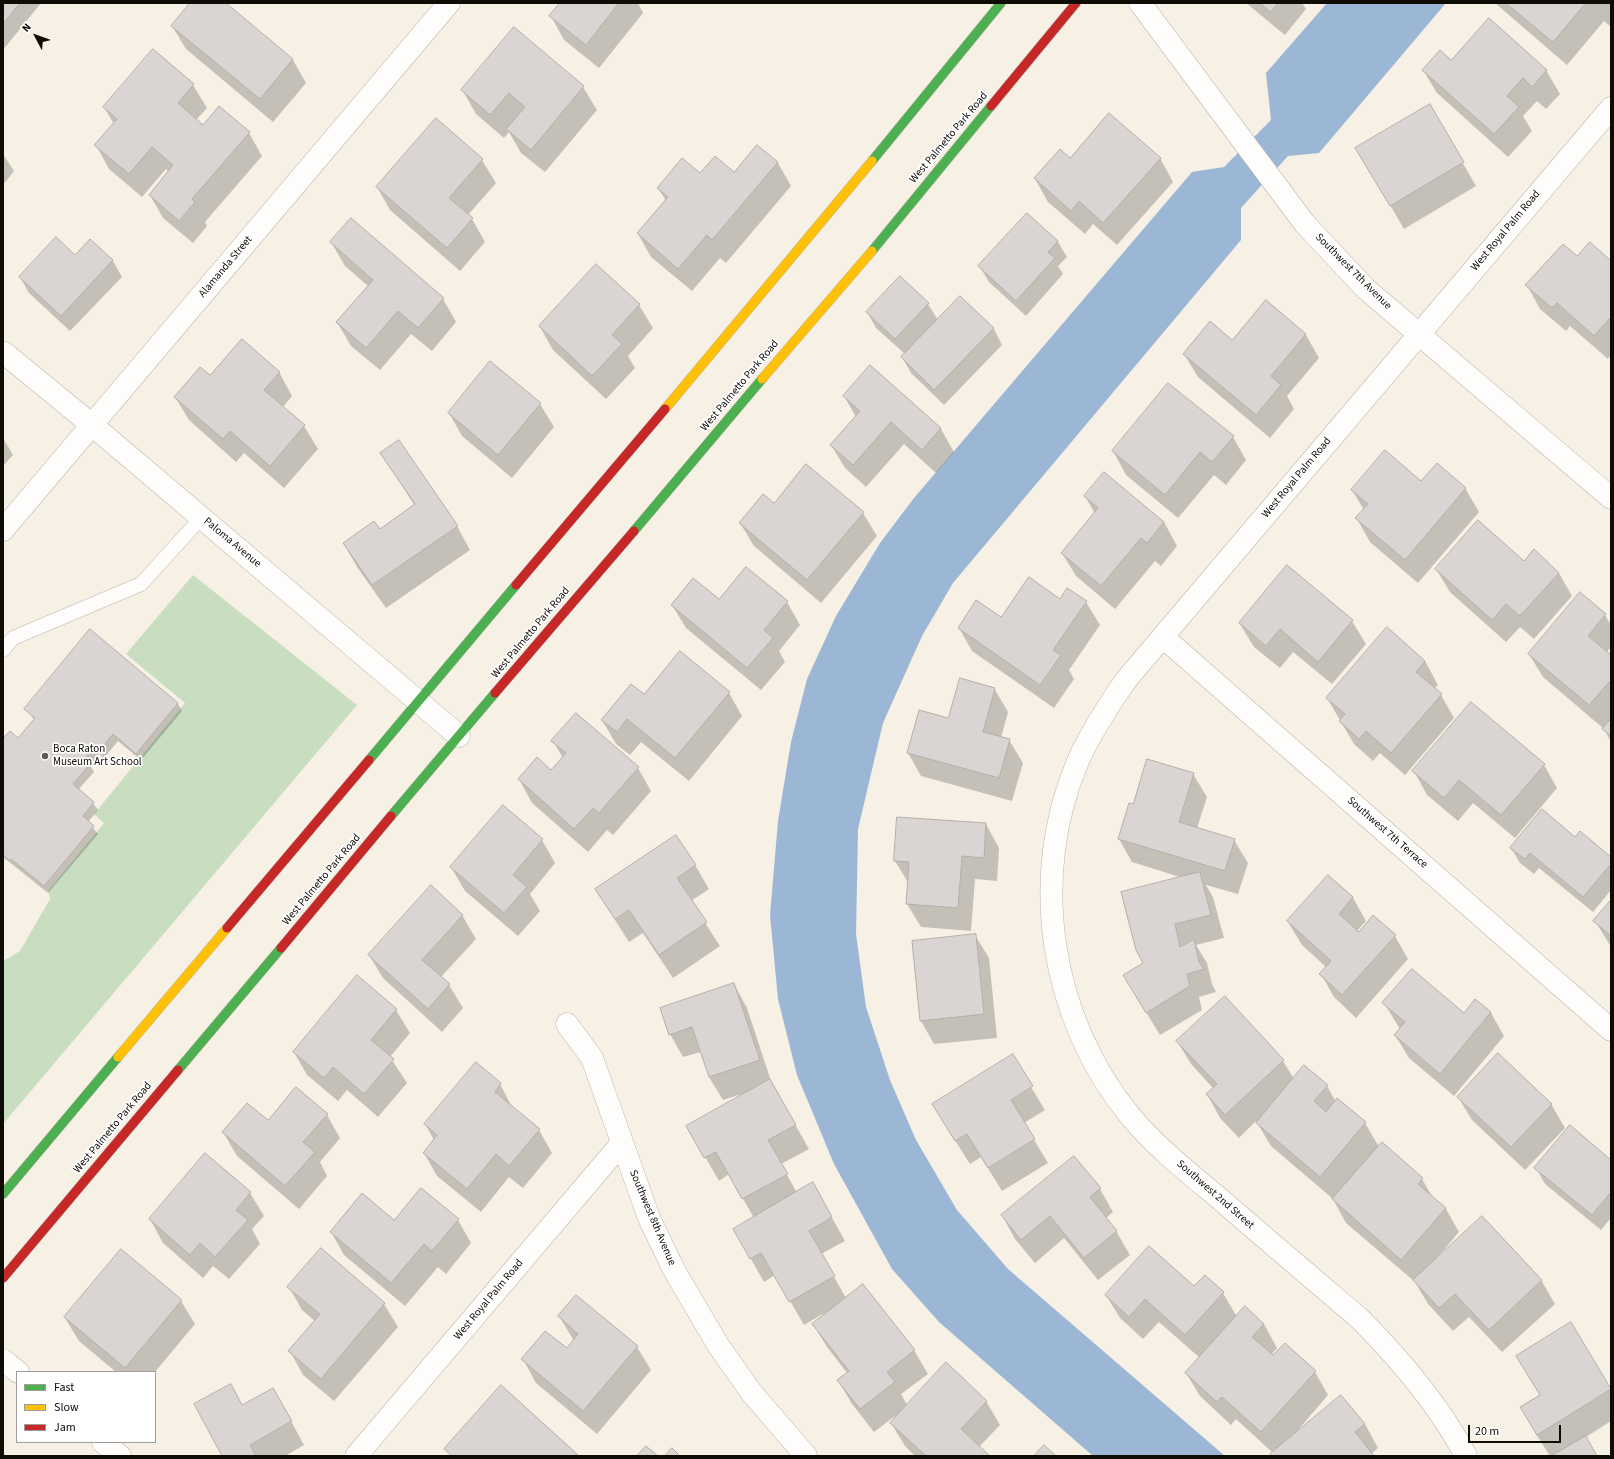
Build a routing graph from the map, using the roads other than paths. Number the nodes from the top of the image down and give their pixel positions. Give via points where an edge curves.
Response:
1 (450, 3) edge
2 (1001, 3) edge
3 (1076, 3) edge
4 (1140, 3) edge
5 (1611, 108) edge
6 (1418, 335) junction
7 (3, 352) edge
8 (92, 425) junction
9 (1611, 498) edge
10 (202, 517) junction
11 (3, 530) edge
12 (1162, 637) junction
13 (3, 650) edge
14 (419, 700) junction
15 (459, 736) junction
16 (1051, 885) joint
17 (567, 1024) dead end
18 (1611, 1030) edge
19 (621, 1144) junction
20 (3, 1194) edge
21 (3, 1278) edge
22 (3, 1360) edge
23 (17, 1371) edge
24 (104, 1443) edge
25 (120, 1456) edge
26 (356, 1456) edge
27 (806, 1456) edge
28 (1466, 1456) edge

1 - 8 street, Alamanda Street
2 - 14 main road via 818,227
3 - 15 main road, West Palmetto Park Road via 895,223
4 - 6 street, Southwest 7th Avenue via 1305,224 1366,289
5 - 6 street, West Royal Palm Road
6 - 9 street, Southwest 7th Avenue
6 - 12 street, West Royal Palm Road
7 - 8 street, Paloma Avenue
8 - 10 street, Paloma Avenue
8 - 11 street, Alamanda Street
10 - 13 lane via 141,584 13,638
10 - 14 street, Paloma Avenue
12 - 16 street, West Royal Palm Road via 1108,706 1078,761 1059,821
12 - 18 street, Southwest 7th Terrace
14 - 15 street, Paloma Avenue
14 - 20 main road
15 - 21 main road, West Palmetto Park Road
16 - 28 street, Southwest 2nd Street via 1055,946 1069,1007 1095,1064 1112,1091 1151,1140 1359,1318 1382,1341 1424,1390
17 - 19 street, Southwest 8th Avenue via 592,1058
19 - 26 street, West Royal Palm Road
19 - 27 street, Southwest 8th Avenue via 649,1218 678,1277 718,1345 751,1392
22 - 23 street
24 - 25 street

